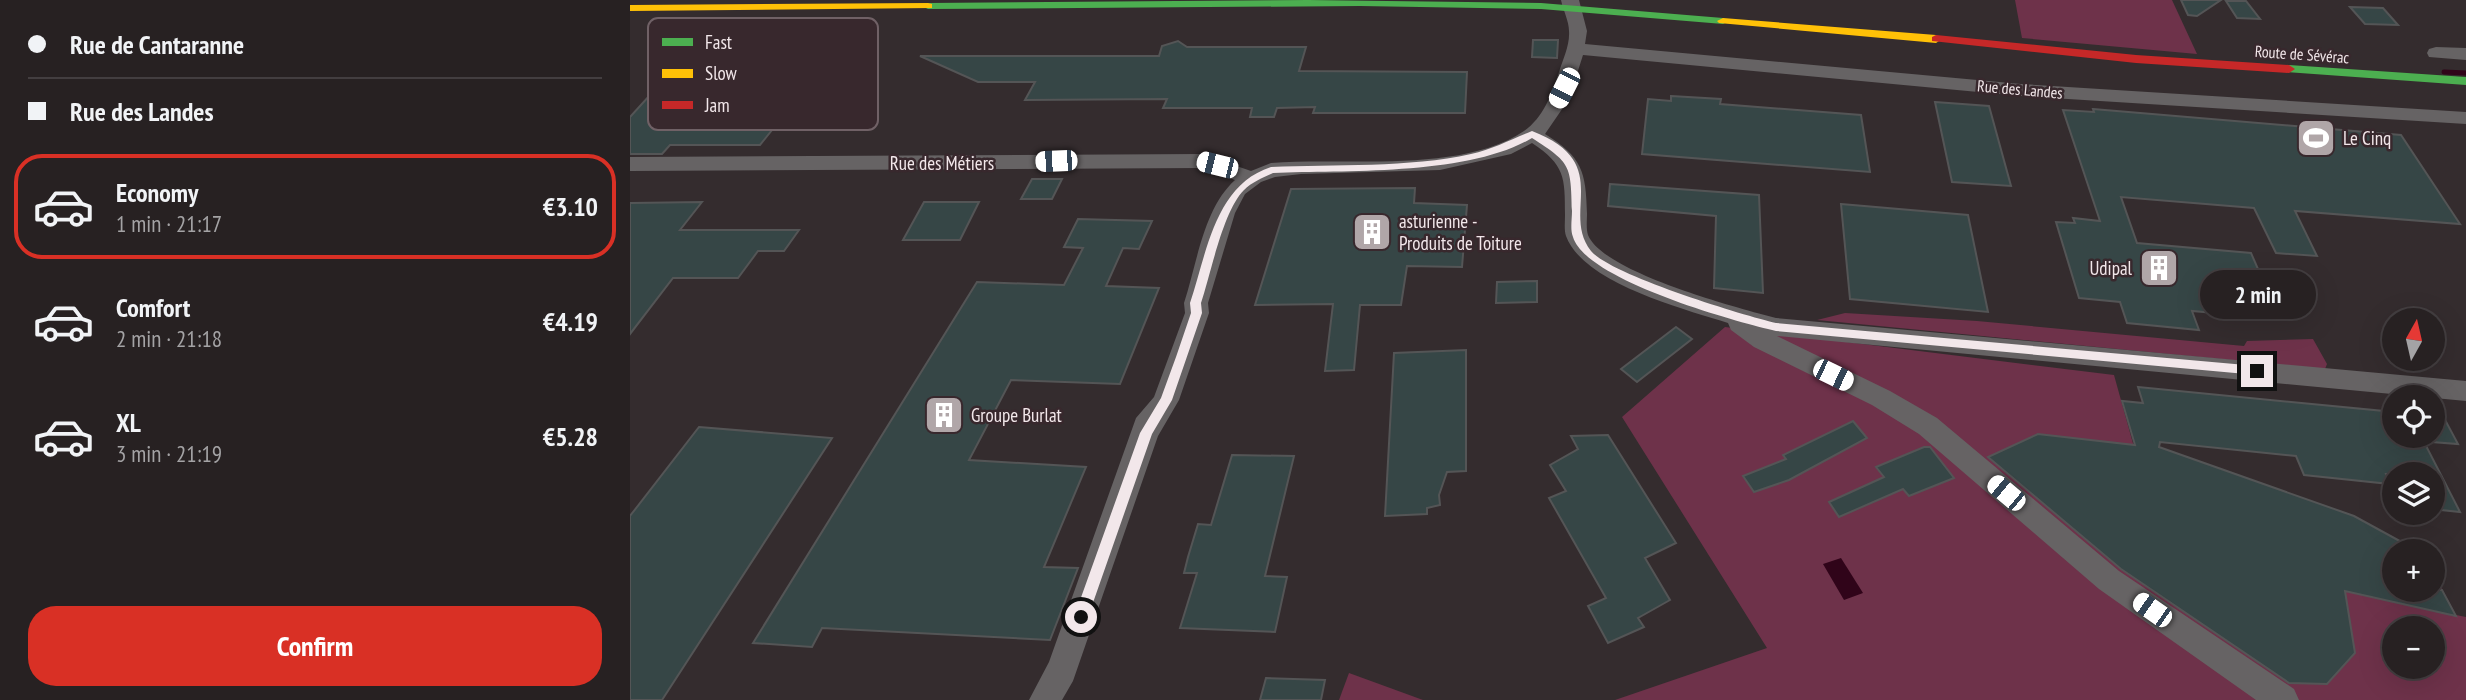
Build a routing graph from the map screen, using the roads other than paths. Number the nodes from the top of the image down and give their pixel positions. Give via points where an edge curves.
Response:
1 (832, 0) edge
2 (914, 0) edge
3 (979, 0) edge
4 (1038, 4) junction
5 (724, 5) edge
6 (630, 8) edge
7 (1573, 9) edge
8 (1819, 32) junction
9 (1978, 45) dead end
10 (1575, 49) junction
11 (2436, 53) dead end
12 (2466, 54) edge
13 (2466, 81) edge
14 (2466, 118) edge
15 (1532, 134) junction
16 (630, 164) edge
17 (1251, 179) junction
18 (1727, 316) junction
19 (2466, 391) edge
20 (1045, 700) edge
21 (2283, 700) edge

1 - 2 street
3 - 4 street
4 - 5 main road, Route de Sévérac
4 - 7 main road, Route de Sévérac via 1445,3
5 - 6 main road, Route de Sévérac
5 - 7 main road, Route de Sévérac via 766,12 1321,6
7 - 8 main road, Route de Sévérac
7 - 10 street via 1578,31
8 - 9 main road, Route de Sévérac
8 - 13 main road, Route de Sévérac via 2136,60
10 - 14 street, Rue des Landes via 2021,90
10 - 15 street via 1549,118
11 - 12 street
15 - 17 street via 1517,144 1471,157 1392,165 1302,166 1271,170
15 - 18 street via 1563,154 1576,174 1577,237 1589,255 1608,268
16 - 17 street, Rue des Métiers via 1189,161 1231,169
17 - 20 street via 1238,189 1227,208 1166,400 1146,433 1062,670
18 - 19 street via 1776,327
18 - 21 street via 1763,340 1928,426 2109,580

